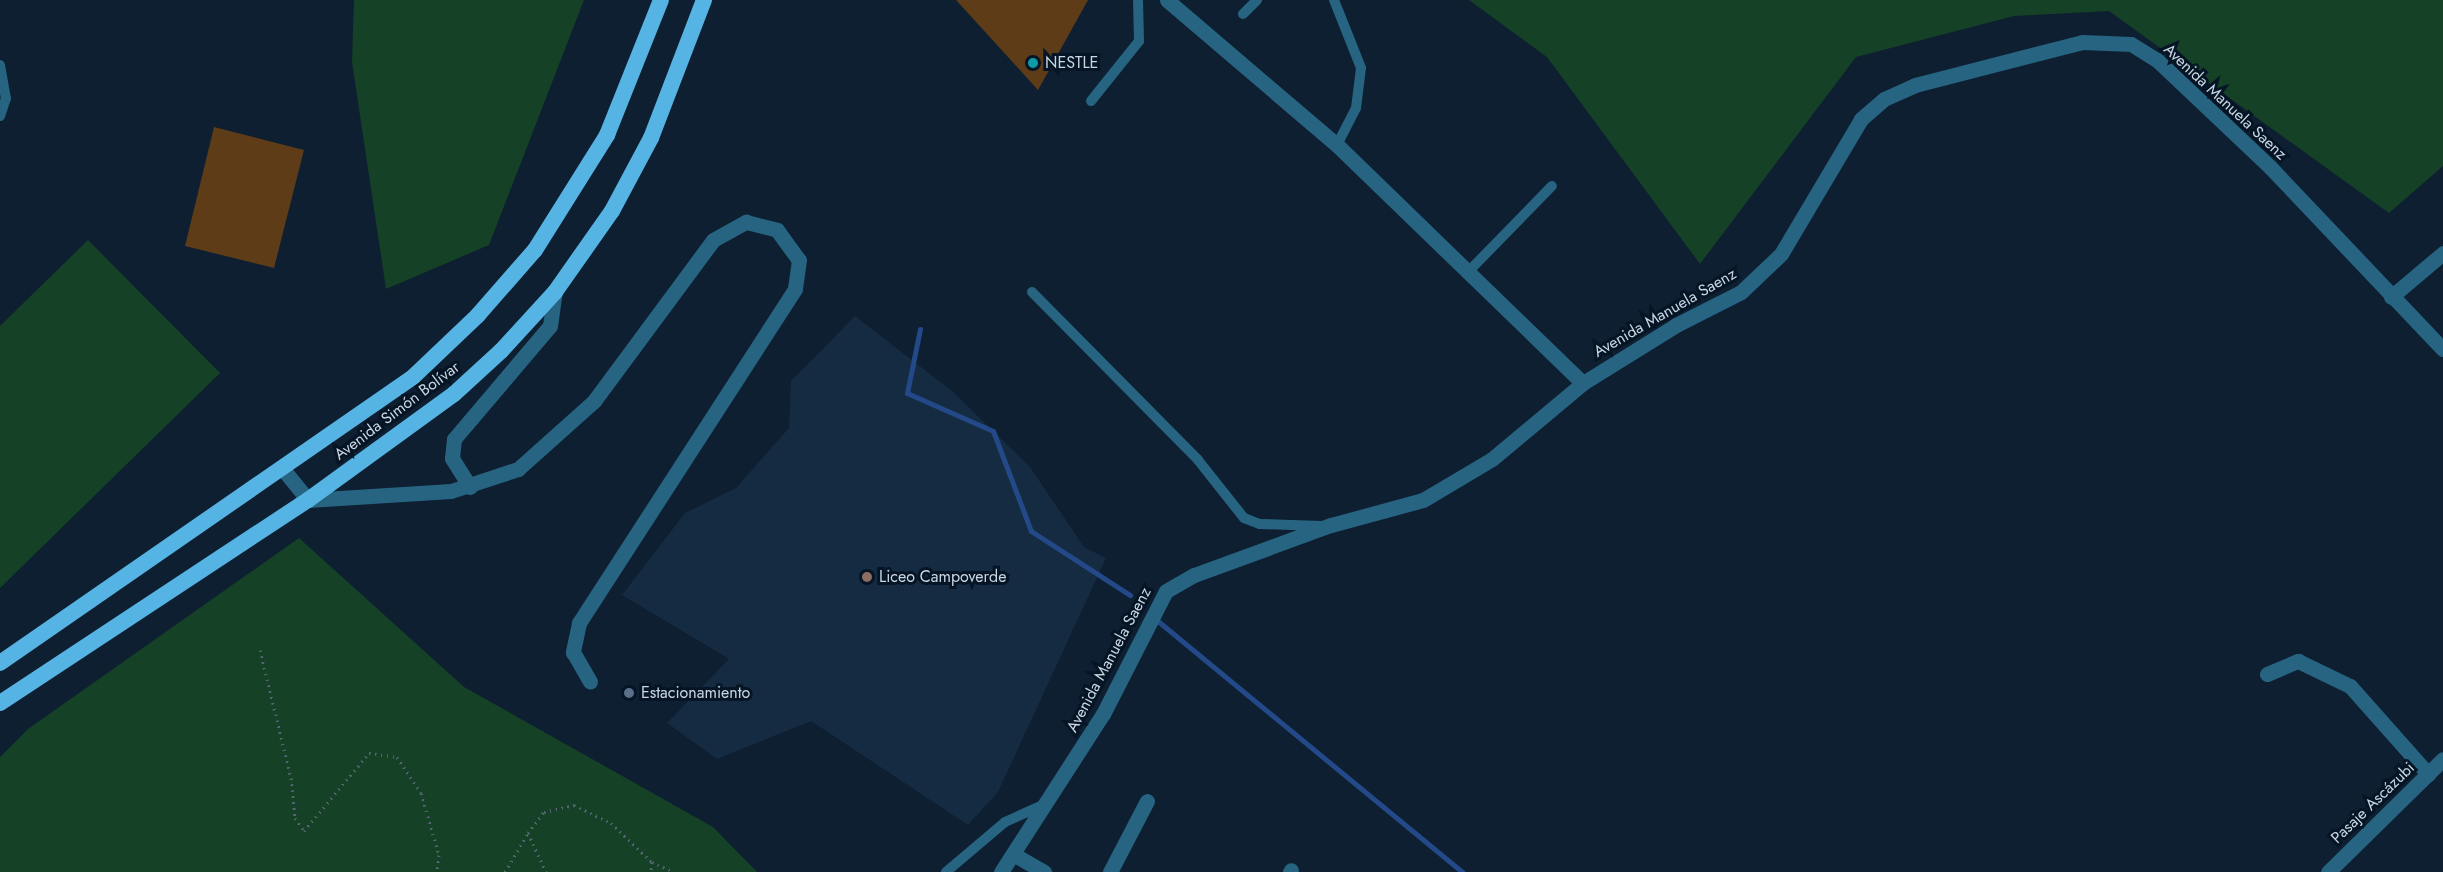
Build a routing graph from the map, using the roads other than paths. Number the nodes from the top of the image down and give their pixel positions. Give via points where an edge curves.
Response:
1 (661, 0) edge
2 (704, 0) edge
3 (1138, 0) edge
4 (1167, 0) edge
5 (1257, 0) edge
6 (1334, 0) edge
7 (1243, 14) dead end
8 (0, 64) edge
9 (1090, 101) dead end
10 (0, 116) edge
11 (1337, 145) junction
12 (1552, 186) dead end
13 (2443, 253) edge
14 (1468, 272) junction
15 (555, 292) junction
16 (1032, 292) dead end
17 (2391, 297) junction
18 (2443, 349) edge
19 (1583, 383) junction
20 (282, 468) junction
21 (471, 487) junction
22 (308, 500) junction
23 (1331, 525) junction
24 (0, 663) edge
25 (2267, 674) dead end
26 (590, 682) dead end
27 (0, 703) edge
28 (2443, 759) edge
29 (2428, 774) junction
30 (1147, 801) dead end
31 (1046, 803) junction
32 (1013, 854) junction
33 (946, 872) edge
34 (1001, 872) edge
35 (1044, 872) edge
36 (1110, 872) edge
37 (2328, 872) edge

1 - 20 highway, Avenida Simón Bolívar via 607,135 535,250 413,377
2 - 15 highway, Avenida Simón Bolívar via 651,138 612,211
3 - 9 lane via 1139,41
4 - 11 street
5 - 7 lane
6 - 11 lane via 1361,68 1356,108
8 - 10 lane via 6,98
11 - 14 street
12 - 14 lane
13 - 17 street
14 - 19 street
15 - 21 street via 550,326 454,439 452,459
15 - 22 highway, Avenida Simón Bolívar via 454,394
16 - 23 lane via 1198,460 1244,518 1260,524
17 - 18 street, Avenida Manuela Saenz
17 - 19 street, Avenida Manuela Saenz via 2270,167 2157,60 2122,42 2082,42 1915,86 1884,99 1861,119 1836,154 1781,254 1741,292
19 - 23 street, Avenida Manuela Saenz via 1492,459 1424,500
20 - 22 street
20 - 24 highway, Avenida Simón Bolívar
21 - 22 street
21 - 26 street via 518,469 587,408 726,229 746,222 777,231 799,260 795,289 748,368 579,623 573,652
22 - 27 highway, Avenida Simón Bolívar
23 - 31 street, Avenida Manuela Saenz via 1194,575 1166,591 1103,714
25 - 29 street via 2298,661 2340,680
28 - 29 street, Pasaje Ascázubi
29 - 37 street, Pasaje Ascázubi
30 - 36 street
31 - 32 street, Avenida Manuela Saenz
31 - 33 lane via 1005,822
32 - 34 street, Avenida Manuela Saenz
32 - 35 street

